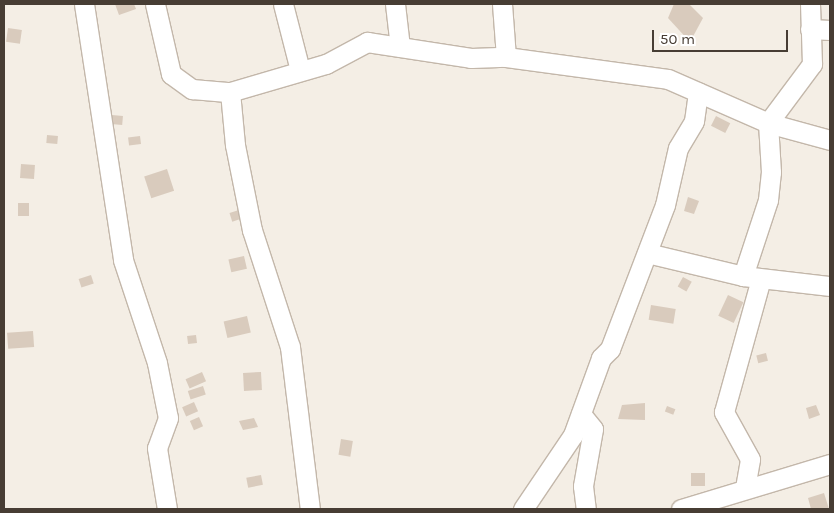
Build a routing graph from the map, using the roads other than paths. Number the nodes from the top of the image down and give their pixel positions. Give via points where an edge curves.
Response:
1 (84, 4) edge
2 (155, 4) edge
3 (283, 4) edge
4 (395, 4) edge
5 (502, 4) edge
6 (810, 4) edge
7 (810, 29) junction
8 (830, 30) edge
9 (400, 47) junction
10 (506, 57) junction
11 (300, 70) junction
12 (230, 92) junction
13 (698, 92) junction
14 (768, 123) junction
15 (830, 140) edge
16 (647, 253) junction
17 (752, 278) junction
18 (830, 286) edge
19 (581, 414) junction
20 (830, 464) edge
21 (744, 488) junction
22 (167, 509) edge
23 (310, 509) edge
24 (523, 509) edge
25 (586, 509) edge
26 (681, 509) edge

1 - 22 street via 123,260 157,364 168,418 157,448
2 - 12 street via 171,74 192,90
3 - 11 street
4 - 9 street
5 - 10 street
6 - 7 street
7 - 8 street
7 - 14 street via 812,64
9 - 10 street via 471,58
9 - 11 street via 362,43 332,62
10 - 13 street via 647,74
11 - 12 street
12 - 23 street via 235,146 252,230 290,347
13 - 14 street
13 - 16 street via 694,122 678,148 665,205
14 - 15 street
14 - 17 street via 771,172
16 - 17 street
16 - 19 street
17 - 18 street
17 - 21 street via 724,412 750,459
19 - 24 street via 573,435
19 - 25 street via 593,429 583,486
20 - 21 street
21 - 26 street

